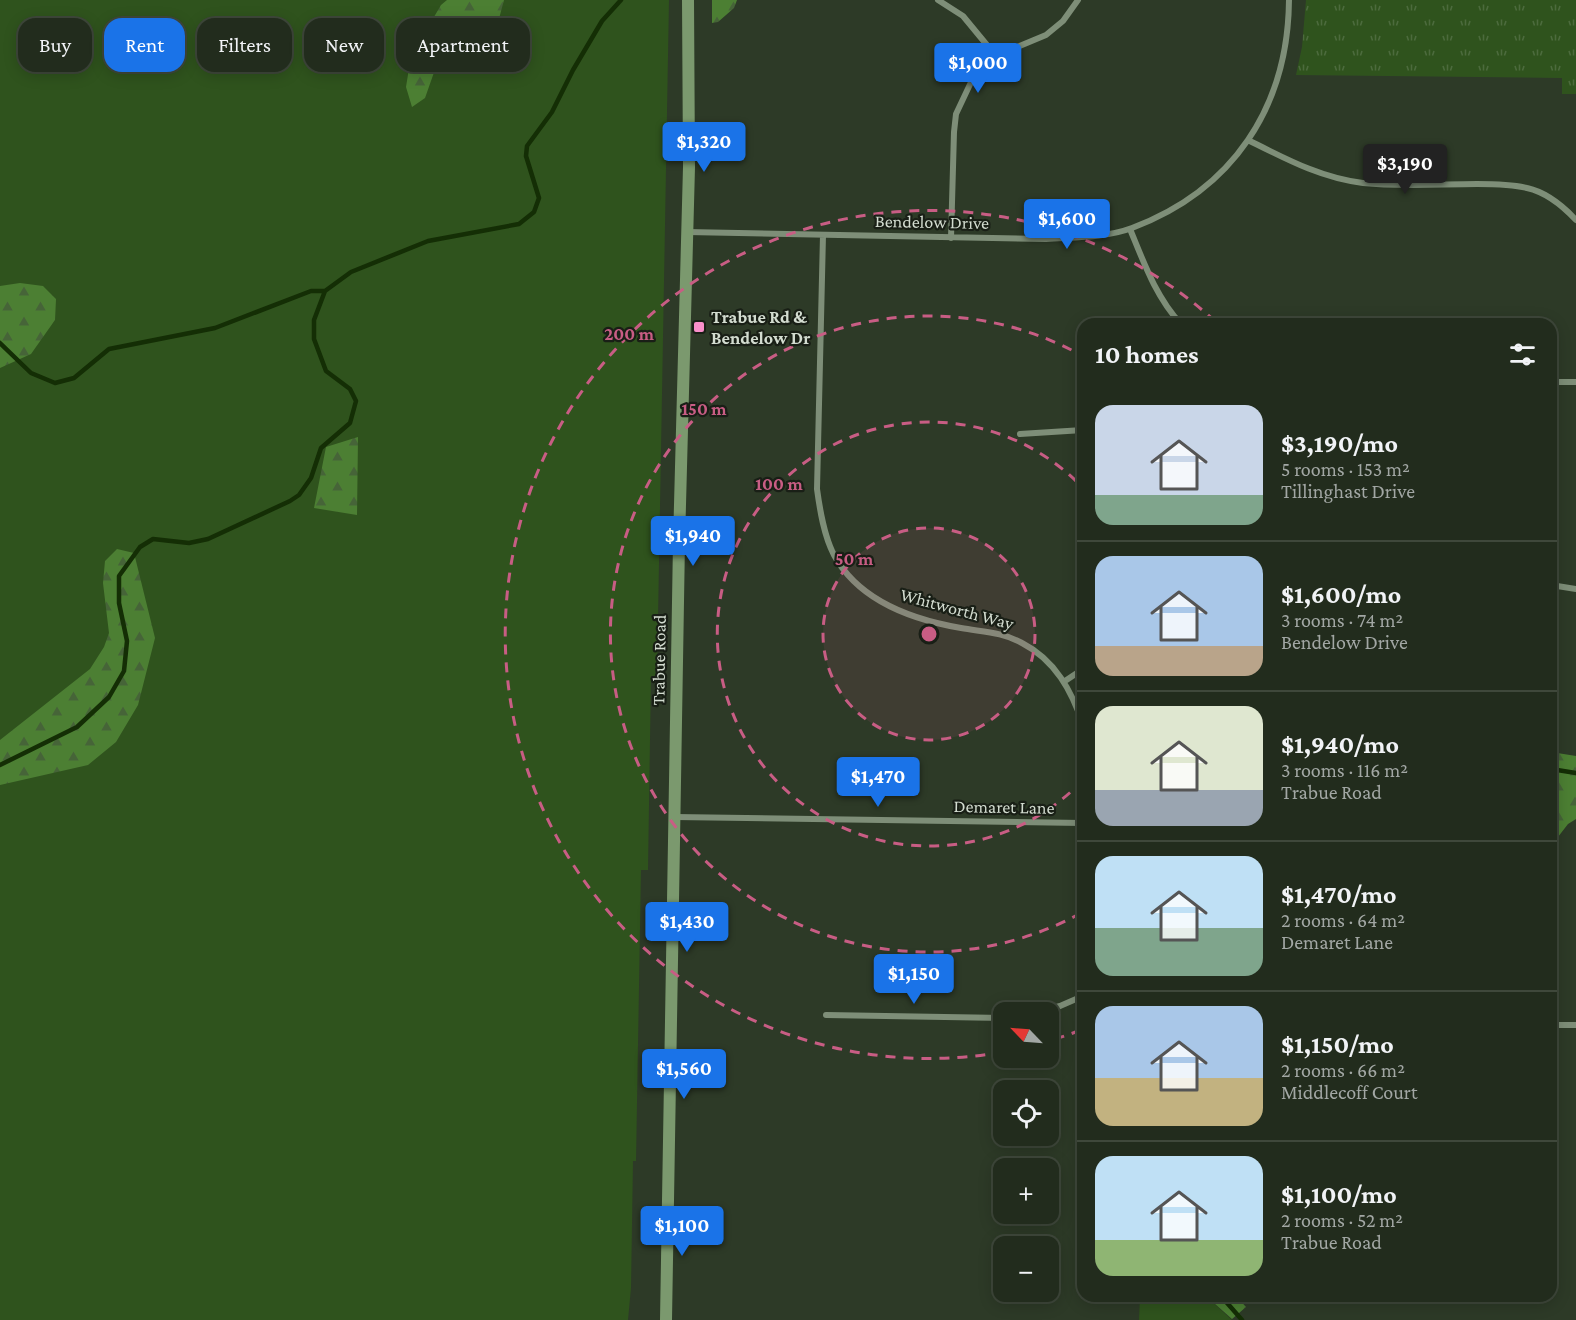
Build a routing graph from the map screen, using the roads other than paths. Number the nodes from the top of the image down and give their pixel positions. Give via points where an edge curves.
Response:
1 (688, 0) edge
2 (938, 0) edge
3 (1078, 0) edge
4 (1289, 0) edge
5 (996, 56) junction
6 (1248, 140) junction
7 (1576, 220) edge
8 (1130, 229) junction
9 (687, 232) junction
10 (823, 235) junction
11 (951, 238) junction
12 (1175, 318) edge
13 (1557, 382) edge
14 (1576, 382) edge
15 (1077, 430) edge
16 (1020, 435) dead end
17 (1557, 586) edge
18 (1576, 590) edge
19 (1077, 673) edge
20 (1065, 681) junction
21 (1077, 707) edge
22 (674, 818) junction
23 (1077, 823) edge
24 (1077, 999) edge
25 (1059, 1006) edge
26 (826, 1015) dead end
27 (993, 1018) edge
28 (1557, 1025) edge
29 (1576, 1025) edge
30 (666, 1320) edge

1 - 9 main road, Trabue Road
2 - 5 street via 963,16
3 - 5 street via 1063,21 1046,35
4 - 6 street, Bendelow Drive via 1281,70 1271,100
5 - 11 street via 973,78 956,114
6 - 7 street via 1306,169 1364,183 1496,184 1527,188 1542,193
6 - 8 street, Bendelow Drive via 1197,194
8 - 11 street, Bendelow Drive via 1089,237
8 - 12 street via 1157,292
9 - 10 street, Bendelow Drive
9 - 22 main road, Trabue Road
10 - 11 street, Bendelow Drive
10 - 20 street, Whitworth Way via 817,489 834,556 877,599 909,615 1015,639 1041,656
13 - 14 street
15 - 16 street
17 - 18 street
19 - 20 street
20 - 21 street, Whitworth Way
22 - 23 street, Demaret Lane
22 - 30 main road, Trabue Road
24 - 25 street
26 - 27 street
28 - 29 street

